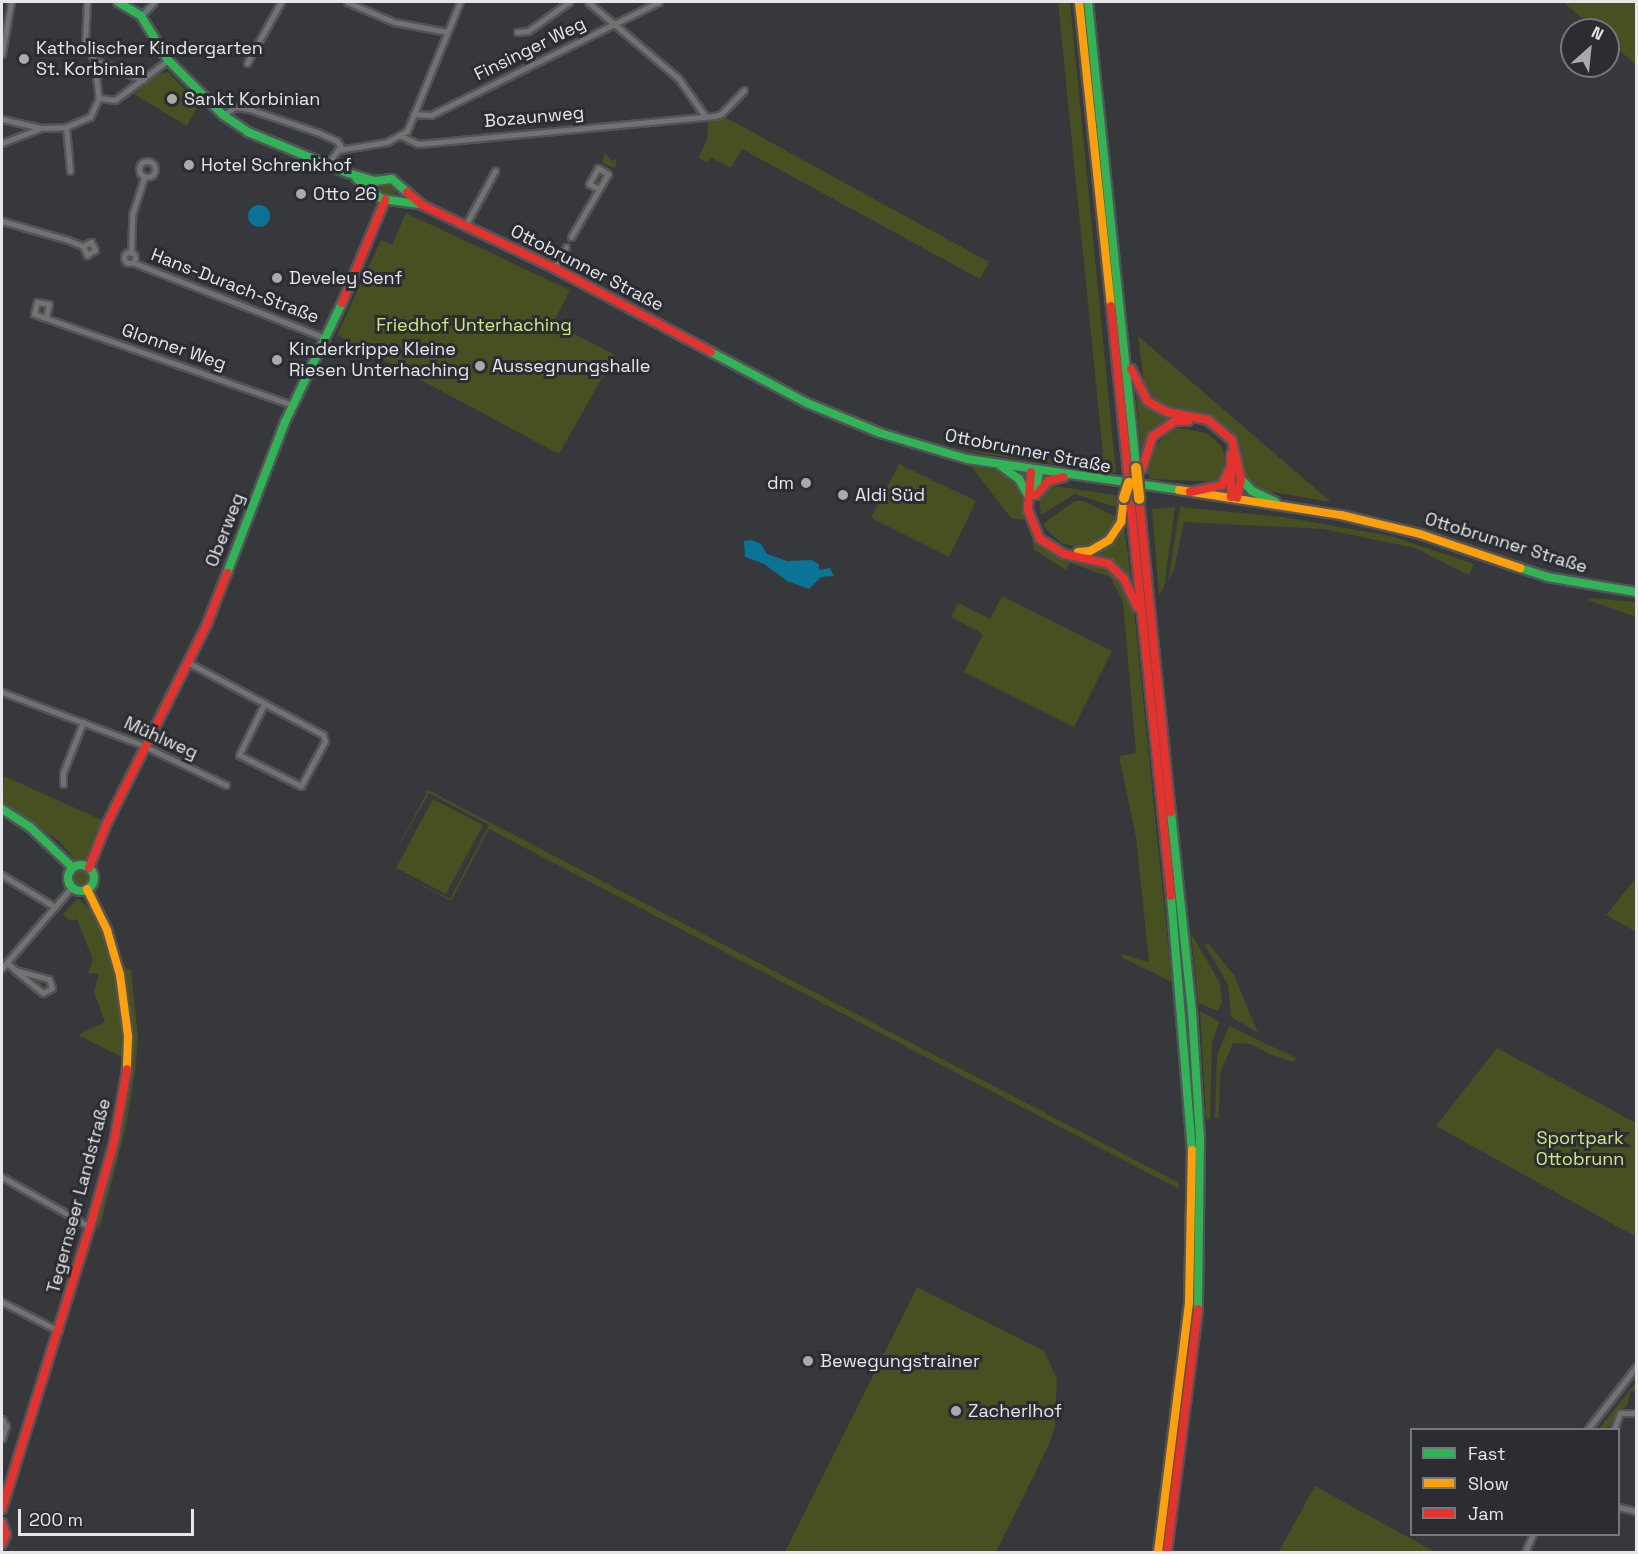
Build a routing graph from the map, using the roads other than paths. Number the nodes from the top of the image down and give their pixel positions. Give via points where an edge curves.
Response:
1 (12, 2) edge
2 (87, 2) edge
3 (118, 2) edge
4 (154, 2) edge
5 (281, 2) edge
6 (348, 2) edge
7 (460, 2) edge
8 (569, 2) edge
9 (588, 2) edge
10 (659, 2) edge
11 (1079, 2) edge
12 (1088, 2) edge
13 (141, 16) junction
14 (616, 23) junction
15 (447, 32) junction
16 (518, 32) dead end
17 (2, 54) edge
18 (94, 60) junction
19 (168, 60) junction
20 (247, 63) dead end
21 (143, 80) junction
22 (744, 90) dead end
23 (99, 99) junction
24 (413, 114) junction
25 (223, 115) junction
26 (705, 116) junction
27 (2, 119) edge
28 (66, 127) junction
29 (41, 128) junction
30 (401, 136) junction
31 (2, 143) edge
32 (342, 149) junction
33 (327, 165) junction
34 (70, 171) dead end
35 (495, 171) dead end
36 (348, 173) junction
37 (144, 177) dead end
38 (382, 180) junction
39 (399, 186) junction
40 (597, 188) dead end
41 (377, 192) junction
42 (390, 200) junction
43 (422, 205) junction
44 (2, 221) edge
45 (465, 226) junction
46 (571, 237) dead end
47 (83, 246) dead end
48 (566, 247) dead end
49 (554, 268) junction
50 (1120, 307) junction
51 (46, 317) dead end
52 (325, 338) junction
53 (292, 405) junction
54 (1232, 462) junction
55 (1001, 466) junction
56 (1135, 468) junction
57 (1035, 472) junction
58 (1064, 477) junction
59 (1241, 479) junction
60 (1190, 492) junction
61 (1031, 496) junction
62 (1234, 497) junction
63 (1136, 501) junction
64 (1276, 502) junction
65 (1636, 592) edge
66 (1146, 643) junction
67 (189, 663) junction
68 (2, 692) edge
69 (264, 704) junction
70 (83, 722) junction
71 (147, 749) junction
72 (63, 784) dead end
73 (226, 785) dead end
74 (2, 809) edge
75 (73, 868) junction
76 (89, 868) junction
77 (2, 875) edge
78 (72, 887) junction
79 (87, 889) junction
80 (55, 907) junction
81 (7, 963) junction
82 (2, 968) edge
83 (15, 970) junction
84 (1185, 993) junction
85 (1187, 1008) junction
86 (2, 1177) edge
87 (90, 1227) junction
88 (2, 1302) edge
89 (59, 1331) junction
90 (1636, 1366) edge
91 (1636, 1413) edge
92 (2, 1419) edge
93 (1589, 1428) edge
94 (1615, 1428) edge
95 (2, 1438) edge
96 (1620, 1507) edge
97 (2, 1509) edge
98 (1636, 1511) edge
99 (2, 1523) edge
100 (1532, 1536) edge
101 (2, 1544) edge
102 (1158, 1552) edge
103 (1167, 1552) edge
104 (1525, 1552) edge

1 - 17 street
2 - 18 street via 85,40
3 - 13 main road, Ottobrunner Straße
4 - 13 street
5 - 20 street
6 - 15 street via 394,22
7 - 15 street
8 - 16 street via 528,31
9 - 14 street
10 - 14 street, Finsinger Weg
11 - 56 main road
12 - 50 main road
13 - 19 main road, Ottobrunner Straße
14 - 24 street, Finsinger Weg via 431,115
14 - 26 street via 678,78
15 - 24 street
18 - 21 street
18 - 23 street
19 - 21 street
19 - 25 main road, Ottobrunner Straße
21 - 23 street via 115,100
22 - 26 street, Bozaunweg via 721,114
23 - 28 street via 90,117
24 - 30 street
25 - 32 street via 235,107 249,109 317,132 337,141
25 - 33 main road, Ottobrunner Straße via 264,140
26 - 30 street, Bozaunweg via 418,144
27 - 29 street
28 - 29 street
28 - 34 street
29 - 31 street
30 - 32 street, Bozaunweg
32 - 33 street via 333,154
33 - 36 main road, Ottobrunner Straße
35 - 45 street
36 - 38 main road, Ottobrunner Straße
36 - 41 main road, Ottobrunner Straße
37 - 52 street, Hans-Durach-Straße via 132,215 131,253 125,260
38 - 39 main road, Ottobrunner Straße via 392,179
38 - 41 main road
39 - 42 main road
39 - 43 main road, Ottobrunner Straße
40 - 46 street
41 - 42 main road, Ottobrunner Straße
42 - 43 main road, Ottobrunner Straße
42 - 52 main road, Oberweg
43 - 45 main road, Ottobrunner Straße
44 - 47 street
45 - 49 main road, Ottobrunner Straße
48 - 49 street
49 - 55 main road, Ottobrunner Straße via 807,403 880,433
50 - 56 main road
50 - 59 main road via 1138,391 1157,408 1218,425 1236,448
51 - 53 street, Glonner Weg
52 - 53 main road, Oberweg
53 - 67 main road, Oberweg
54 - 56 main road via 1229,447 1219,433 1201,424 1174,422 1153,436
54 - 60 main road via 1222,485
54 - 62 main road
55 - 57 main road, Ottobrunner Straße
55 - 61 main road via 1019,479
56 - 63 main road, bridge
56 - 63 main road, bridge via 1129,483
57 - 58 main road, Ottobrunner Straße
57 - 61 main road
58 - 60 main road, Ottobrunner Straße
58 - 61 main road via 1048,481
59 - 62 main road
59 - 64 main road via 1252,491
60 - 62 main road, Ottobrunner Straße
61 - 63 main road via 1038,529 1054,544 1073,552 1090,551 1109,540
61 - 66 main road via 1030,521 1046,545 1072,556 1102,560 1120,574 1135,599
62 - 64 main road, Ottobrunner Straße
63 - 66 main road
63 - 84 main road
64 - 65 main road, Ottobrunner Straße via 1400,528 1568,582
66 - 84 main road
67 - 69 street
67 - 71 main road, Oberweg
68 - 70 street, Mühlweg
69 - 69 street via 326,738 301,786 239,755
70 - 71 street, Mühlweg
70 - 72 street via 63,773
71 - 73 street, Mühlweg
71 - 76 main road, Oberweg via 107,823
74 - 75 main road via 30,827
75 - 76 main road
75 - 78 main road via 68,878
76 - 79 main road, Tegernseer Landstraße via 94,879
77 - 80 street
78 - 79 main road
78 - 80 street
79 - 87 main road, Tegernseer Landstraße via 115,954 128,1036 123,1106
80 - 81 street
81 - 82 street
81 - 83 street
83 - 83 street via 43,993 52,988 49,979
84 - 85 main road
85 - 102 main road via 1192,1138 1189,1303
85 - 103 main road via 1200,1139 1198,1306
86 - 87 street
87 - 89 main road, Tegernseer Landstraße
88 - 89 street
89 - 97 main road, Tegernseer Landstraße
90 - 93 street
91 - 94 street via 1620,1413
92 - 95 street via 6,1426
96 - 98 street
99 - 101 main road via 6,1534
100 - 104 street

